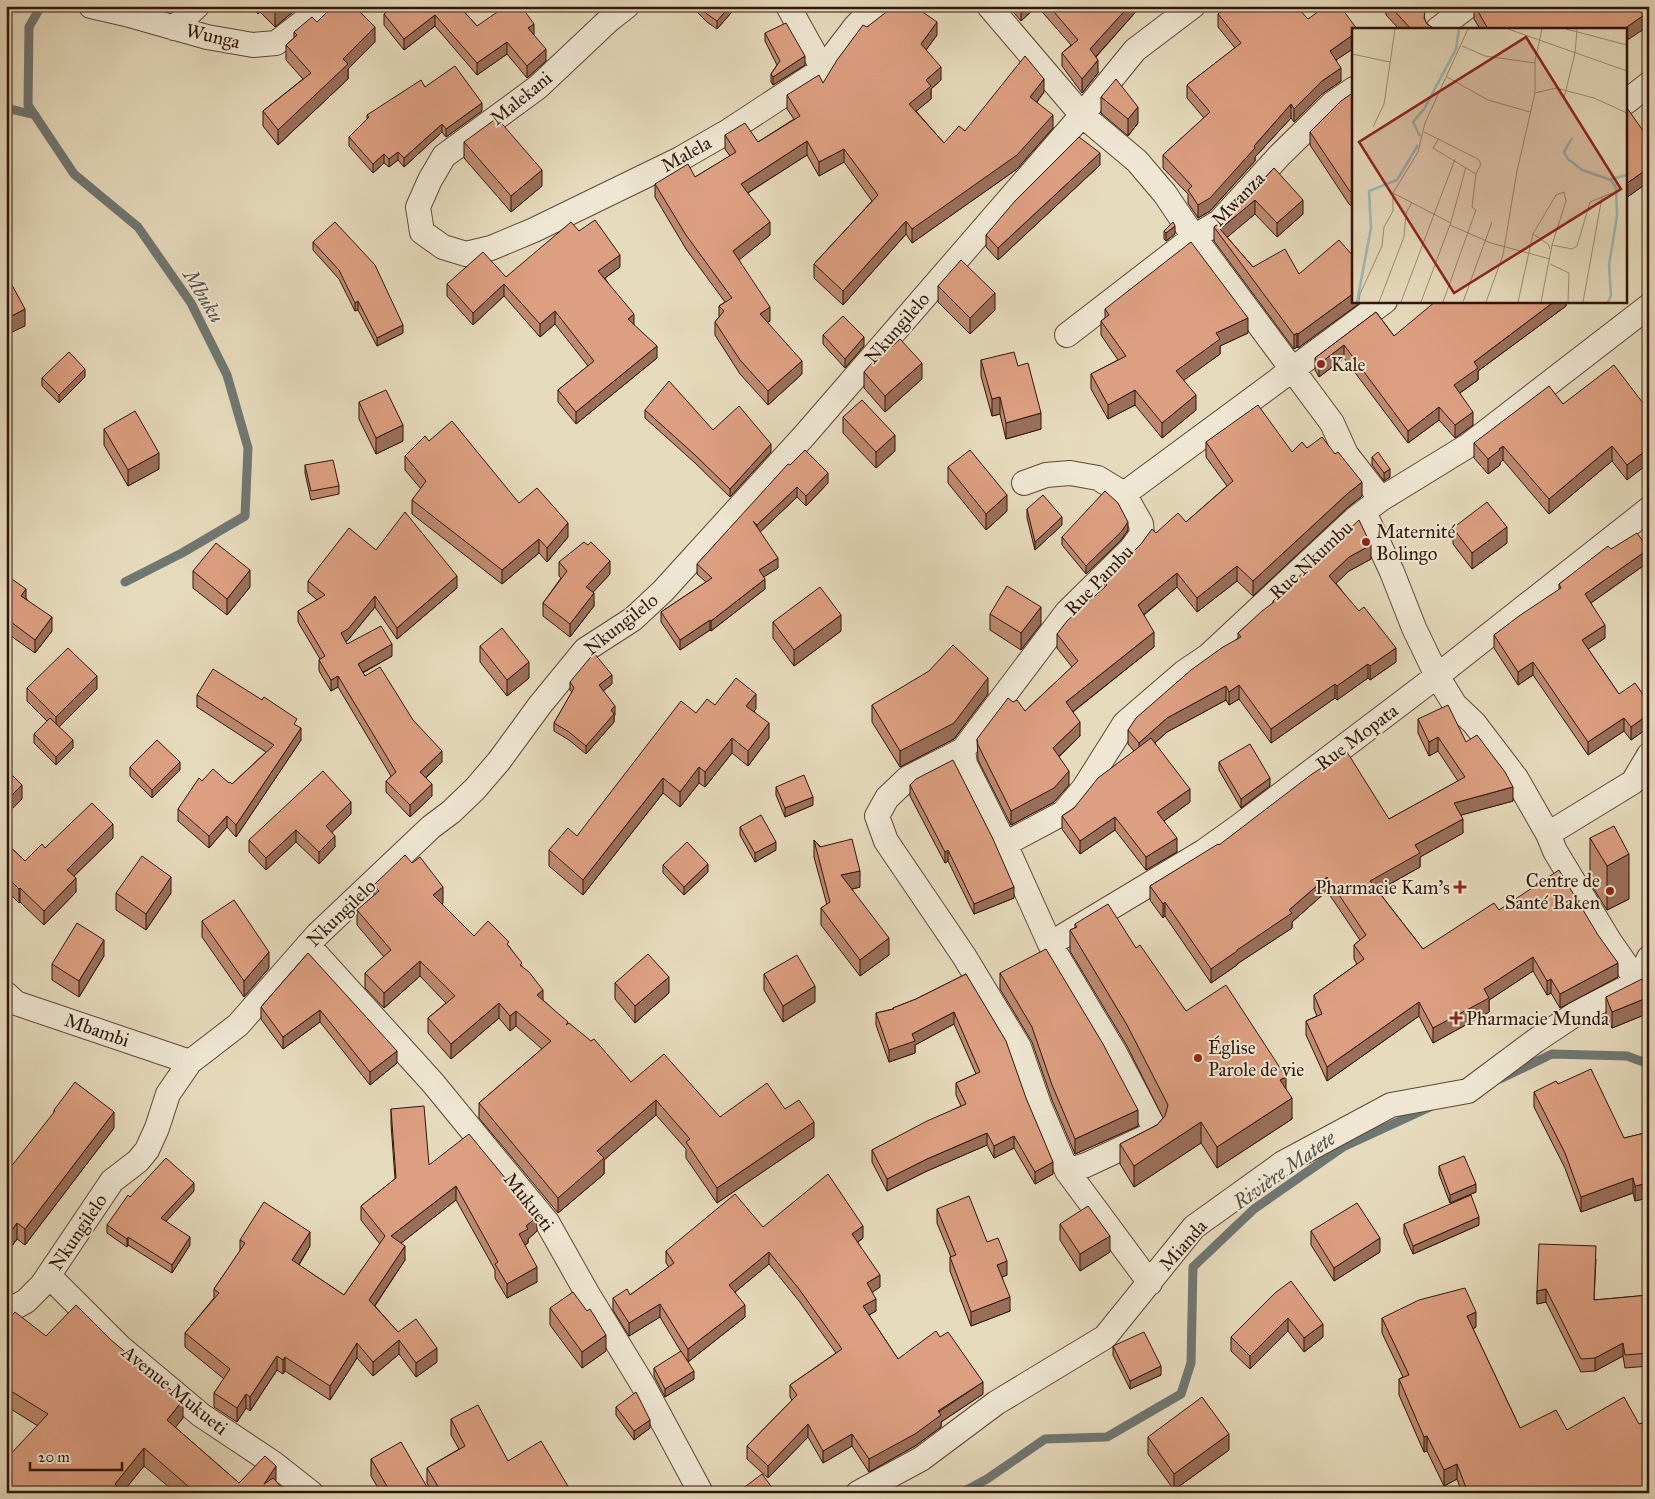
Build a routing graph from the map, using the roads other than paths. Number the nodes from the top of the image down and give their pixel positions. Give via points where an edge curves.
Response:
1 (91, 6) edge
2 (197, 6) edge
3 (324, 6) edge
4 (627, 6) edge
5 (788, 6) edge
6 (874, 6) edge
7 (989, 6) edge
8 (1193, 6) edge
9 (1468, 6) edge
10 (174, 28) junction
11 (1439, 28) edge
12 (823, 69) junction
13 (1649, 84) edge
14 (1352, 90) edge
15 (1628, 100) edge
16 (1082, 115) junction
17 (1194, 237) junction
18 (466, 254) joint
19 (1384, 302) edge
20 (1649, 306) edge
21 (1066, 335) dead end
22 (1292, 368) junction
23 (1024, 483) dead end
24 (1124, 494) junction
25 (1372, 506) junction
26 (1649, 509) edge
27 (1437, 676) junction
28 (963, 750) junction
29 (1649, 756) edge
30 (1548, 834) junction
31 (1005, 844) junction
32 (1050, 944) junction
33 (308, 945) junction
34 (1649, 958) edge
35 (1638, 982) junction
36 (6, 994) edge
37 (190, 1062) junction
38 (1067, 1171) junction
39 (48, 1276) junction
40 (1150, 1283) junction
41 (6, 1312) edge
42 (311, 1493) edge
43 (701, 1493) edge
44 (858, 1493) edge

1 - 10 street, Wunga
2 - 10 street
3 - 10 street, Wunga via 276,44 253,45
4 - 18 street, Malekani via 538,87 444,156 418,207 422,232 443,247
5 - 12 street
6 - 12 street, Malela
7 - 16 street
8 - 16 street, Nkungilelo via 1135,50
9 - 11 street
12 - 18 street, Malela via 680,159 534,230 492,248
13 - 15 street
14 - 17 street, Mwanza via 1332,104 1278,156 1220,222
16 - 17 street via 1137,161 1165,194
16 - 33 street, Nkungilelo via 804,436 663,591 633,619 586,650 475,790 431,827
17 - 21 street, Mwanza
17 - 22 street
19 - 22 street
20 - 25 street, Rue Nkumbu via 1469,445
22 - 24 street
22 - 25 street via 1332,423
23 - 24 street via 1046,475 1070,472 1098,478
24 - 28 street, Rue Pambu via 1141,524 1142,534 1067,612
25 - 27 street via 1392,572
25 - 31 street, Rue Nkumbu via 1208,656 1125,722 1084,788 1063,813
26 - 27 street, Rue Mopata
27 - 30 street via 1454,705 1474,723 1516,778
27 - 32 street, Rue Mopata via 1202,852
28 - 31 street via 965,764
28 - 38 street via 908,778 887,798 878,816 886,842 964,956 1019,1047 1038,1105
29 - 30 street via 1633,782
30 - 35 street via 1610,942
31 - 32 street
32 - 38 street via 1115,1053 1154,1127 1148,1136
33 - 37 street, Nkungilelo via 238,1025
33 - 43 street, Mukueti via 434,1083 548,1222 643,1385
34 - 35 street
35 - 40 street, Mianda via 1577,1013 1468,1091 1391,1105 1283,1162 1194,1227
36 - 37 street, Mbambi via 16,1003
37 - 39 street, Nkungilelo via 168,1094 147,1150 112,1181
38 - 40 street
39 - 41 street, Nkungilelo via 26,1302
39 - 42 street, Avenue Mukueti via 120,1347 201,1415
40 - 44 street, Mianda via 1105,1338 996,1403 921,1459

